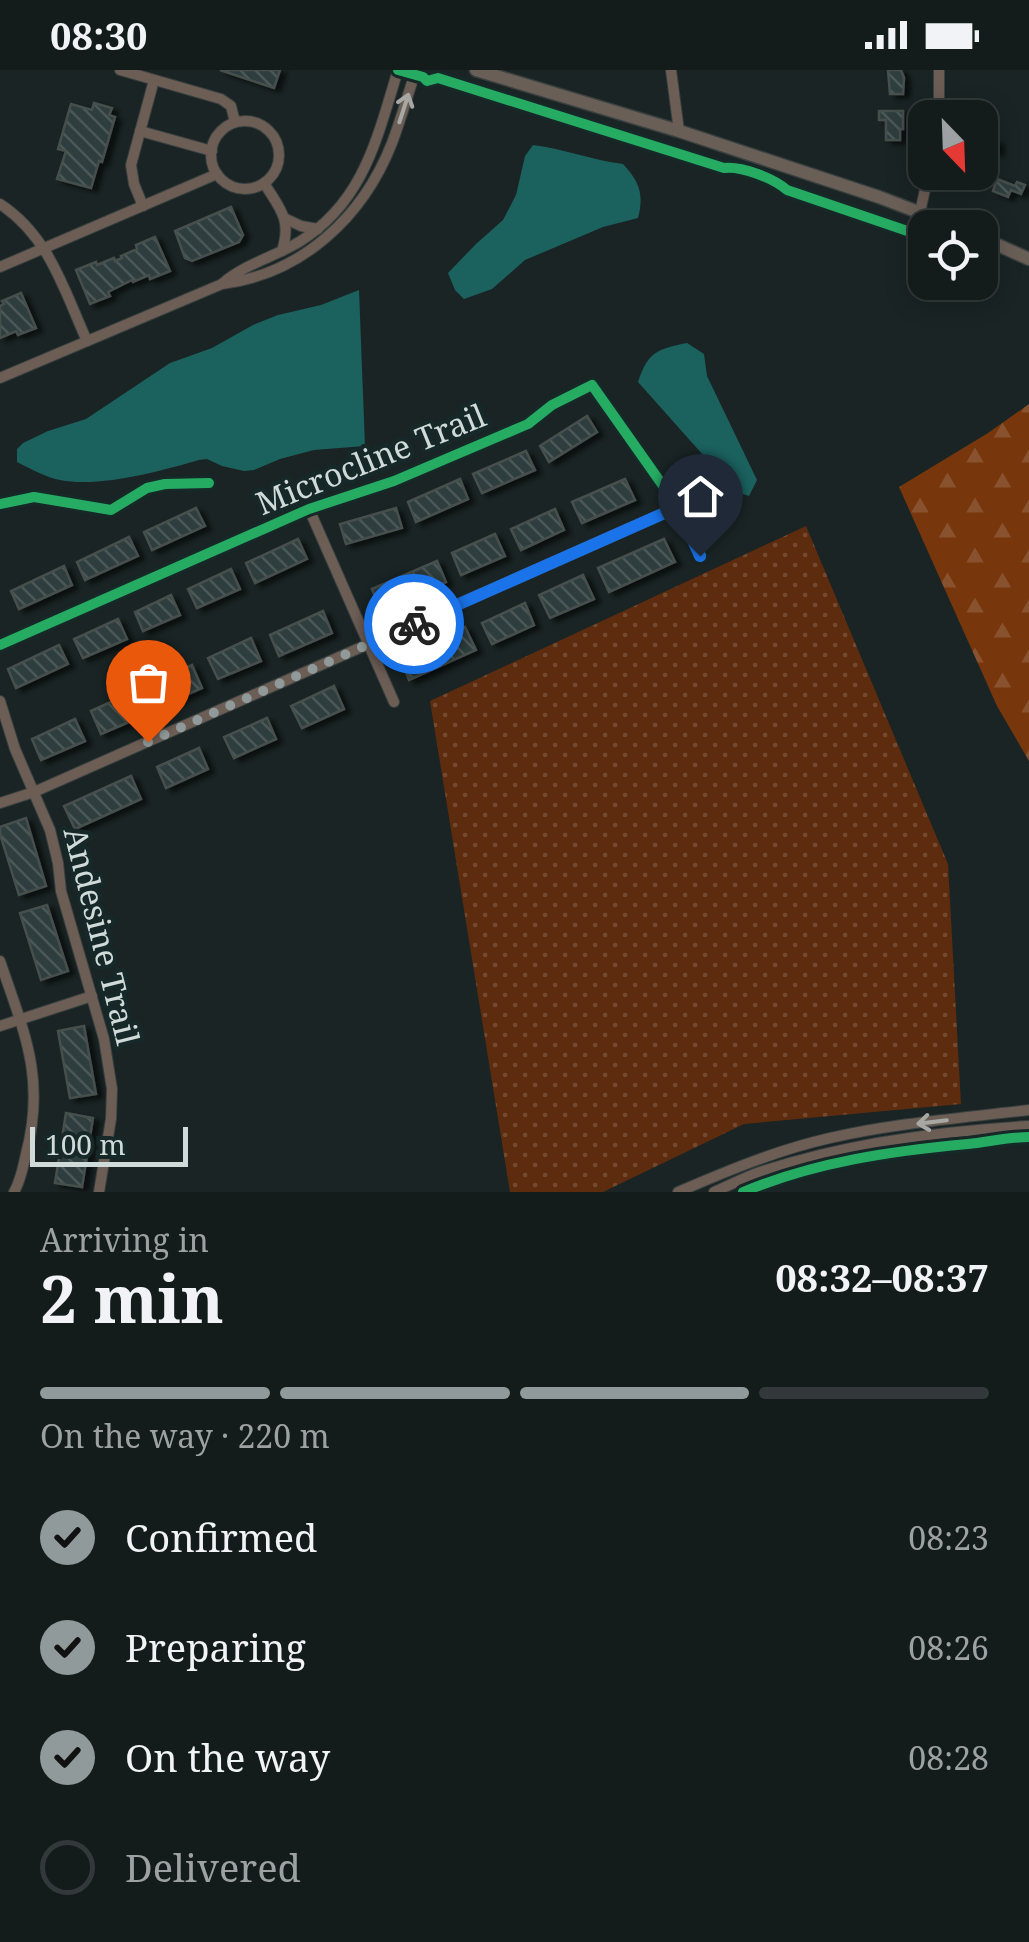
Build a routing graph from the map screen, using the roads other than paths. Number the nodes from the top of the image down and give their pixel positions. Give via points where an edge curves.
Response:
1 (120, 70) edge
2 (398, 70) edge
3 (416, 70) edge
4 (476, 70) edge
5 (671, 70) edge
6 (938, 70) edge
7 (154, 80) junction
8 (939, 100) edge
9 (236, 122) junction
10 (140, 131) junction
11 (679, 132) junction
12 (212, 151) junction
13 (217, 174) junction
14 (264, 183) junction
15 (0, 204) edge
16 (144, 206) junction
17 (914, 210) edge
18 (286, 219) junction
19 (319, 229) junction
20 (998, 245) edge
21 (45, 248) junction
22 (282, 251) junction
23 (1029, 259) edge
24 (0, 267) edge
25 (222, 284) junction
26 (86, 341) junction
27 (0, 378) edge
28 (678, 507) junction
29 (310, 509) junction
30 (700, 556) dead end
31 (368, 644) junction
32 (0, 645) edge
33 (0, 700) edge
34 (394, 702) dead end
35 (34, 792) junction
36 (0, 804) edge
37 (0, 961) edge
38 (92, 996) junction
39 (20, 1019) junction
40 (0, 1026) edge
41 (1029, 1110) edge
42 (1029, 1126) edge
43 (14, 1192) edge
44 (99, 1192) edge
45 (678, 1192) edge
46 (714, 1192) edge

1 - 7 street
2 - 19 street via 362,175
25 -> 3 street via 293,261 349,216 391,145
4 - 11 main road
5 - 11 street
6 - 8 street
7 - 9 street via 227,102
7 - 10 street
9 - 12 street via 217,136
9 - 14 street via 263,126 276,140 279,159
10 - 12 street
10 - 16 street via 131,166
11 - 17 main road
12 - 13 street
13 - 14 street via 238,188
13 - 16 street
14 - 18 street
15 - 21 street
16 - 21 street
18 - 19 street
18 - 22 street
19 - 22 street
20 - 23 main road
21 - 24 street
21 - 26 street
22 - 25 street
25 - 26 street
26 - 27 street
28 - 29 street, Microcline Trail via 592,384 528,424
28 - 30 street
28 - 31 street
29 - 31 street
29 - 32 street, Microcline Trail
31 - 34 street
31 - 35 street
33 - 35 street, Andesine Trail
35 - 36 street
35 - 38 street, Andesine Trail
37 - 39 street
38 - 39 street
38 - 44 street, Andesine Trail via 112,1089
39 - 40 street
39 - 43 street via 36,1095
41 -> 45 street via 830,1138
42 - 46 street via 860,1146 762,1171

